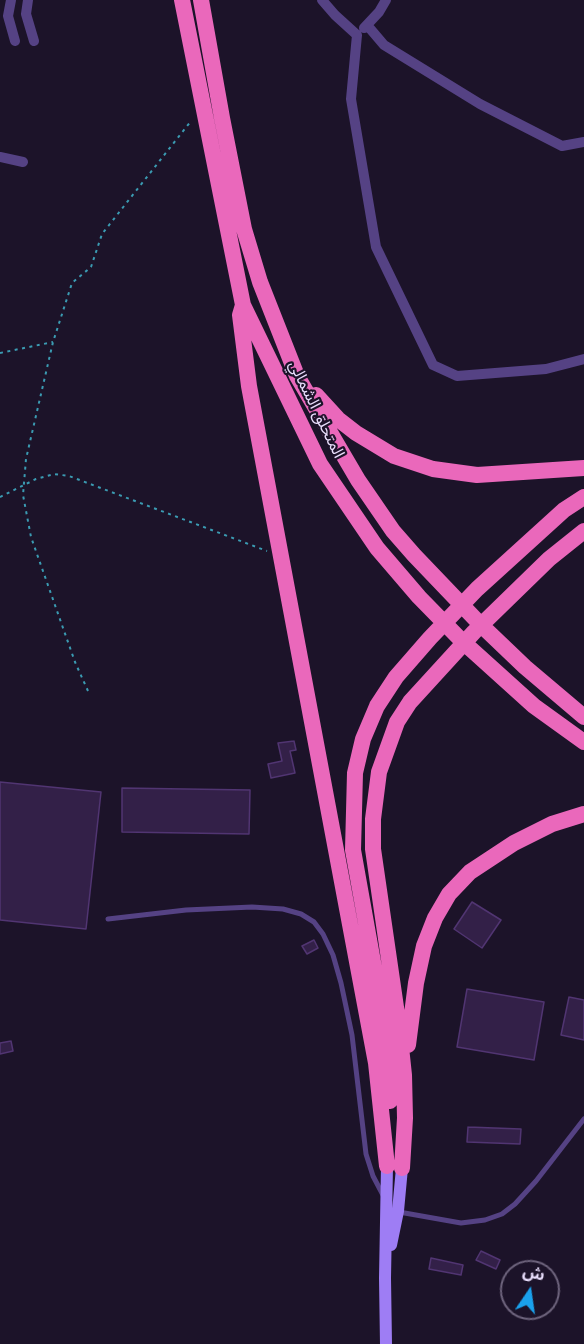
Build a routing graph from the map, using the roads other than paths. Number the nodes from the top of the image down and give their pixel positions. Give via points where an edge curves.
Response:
1 (11, 0) edge
2 (28, 0) edge
3 (182, 0) edge
4 (201, 0) edge
5 (322, 0) edge
6 (386, 0) edge
7 (367, 25) junction
8 (357, 35) junction
9 (15, 41) dead end
10 (34, 41) dead end
11 (584, 142) edge
12 (0, 157) edge
13 (22, 162) dead end
14 (243, 305) junction
15 (584, 359) edge
16 (297, 376) junction
17 (584, 468) edge
18 (584, 496) edge
19 (584, 531) edge
20 (554, 692) junction
21 (584, 706) edge
22 (584, 717) edge
23 (584, 742) edge
24 (584, 814) edge
25 (108, 919) dead end
26 (404, 1076) junction
27 (584, 1119) edge
28 (394, 1167) junction
29 (387, 1201) junction
30 (398, 1211) junction
31 (385, 1278) junction
32 (386, 1344) edge

1 - 9 street via 8,16
2 - 10 street via 25,9
3 - 14 highway, المتحلق الشمالي
4 - 16 highway, المتحلق الشمالي via 244,228 260,282
5 - 8 street
6 - 7 street
7 - 8 street
7 - 11 street via 384,45 480,104 562,146
8 - 15 street via 351,99 376,247 433,365 457,376 546,369
12 - 13 street
14 - 23 highway, المتحلق الشمالي via 320,464 377,548 419,597 506,681
14 - 28 highway via 240,315 247,377
16 - 17 highway via 356,433 412,463 477,475
16 - 20 highway, المتحلق الشمالي via 393,531 457,602
18 - 28 highway via 503,565 430,638 396,677 363,738 355,773 353,850 387,1040
19 - 26 highway via 549,559 474,632 410,702 388,745 375,795 373,849
20 - 21 highway
20 - 22 highway, المتحلق الشمالي
24 - 26 highway via 552,824 514,843 470,872 449,894 424,946
25 - 29 lane via 252,907 283,909 314,922 333,955 341,983 352,1035 366,1155
26 - 28 highway via 405,1118
27 - 30 lane via 536,1181 502,1214 485,1221 461,1222
28 - 29 main road
28 - 30 main road
29 - 31 main road
30 - 31 main road
31 - 32 main road

